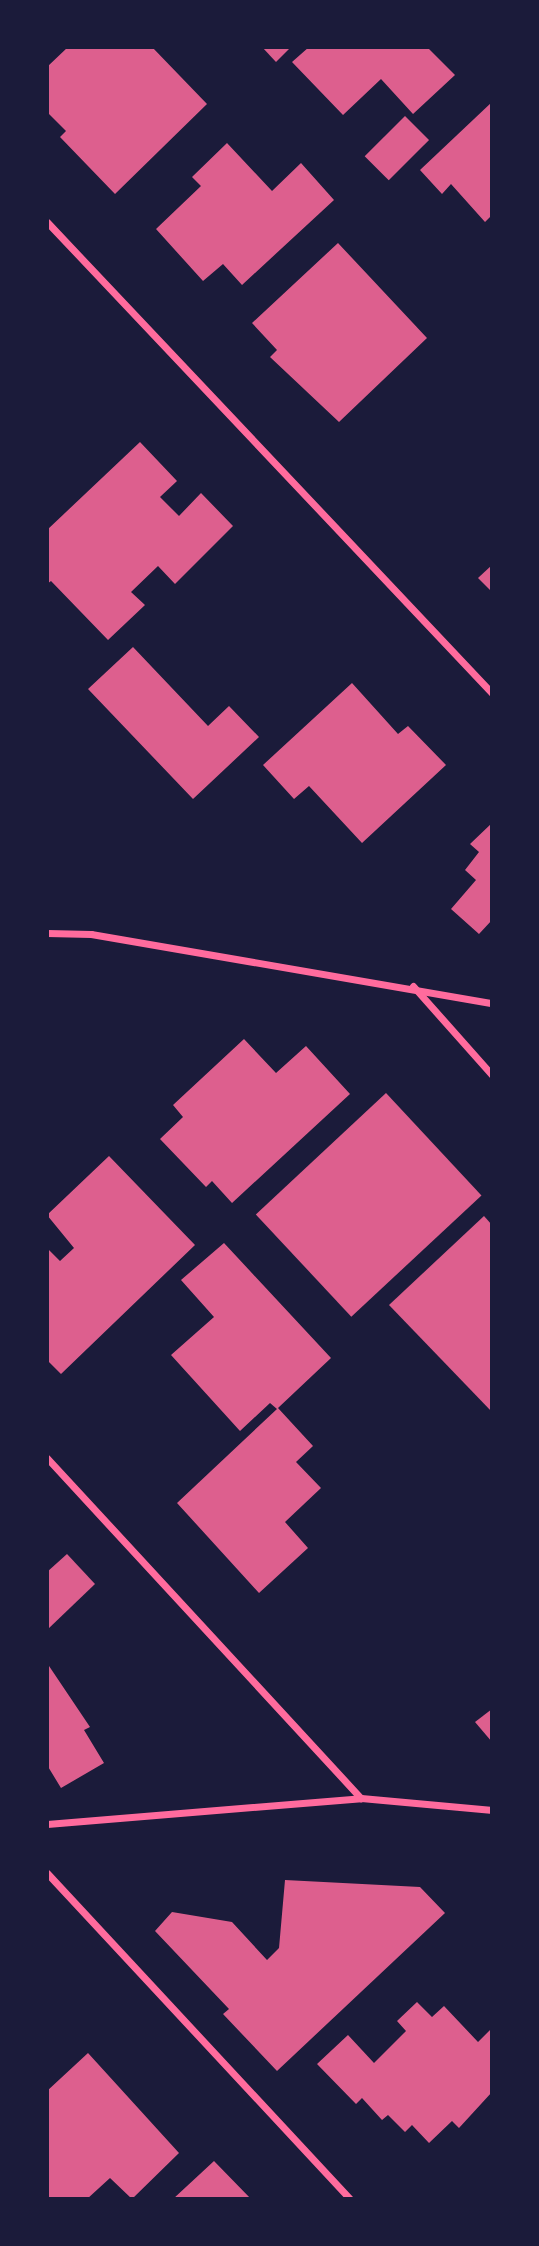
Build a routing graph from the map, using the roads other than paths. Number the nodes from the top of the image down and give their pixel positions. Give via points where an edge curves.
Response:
1 (47, 222) edge
2 (492, 693) edge
3 (47, 933) edge
4 (412, 986) junction
5 (492, 1003) edge
6 (492, 1075) edge
7 (47, 1458) edge
8 (361, 1798) junction
9 (492, 1810) edge
10 (47, 1824) edge
11 (47, 1873) edge
12 (350, 2199) edge

1 - 2 street
3 - 4 street via 91,934
4 - 5 street
4 - 6 street
7 - 8 street
8 - 9 street
8 - 10 street
11 - 12 street

